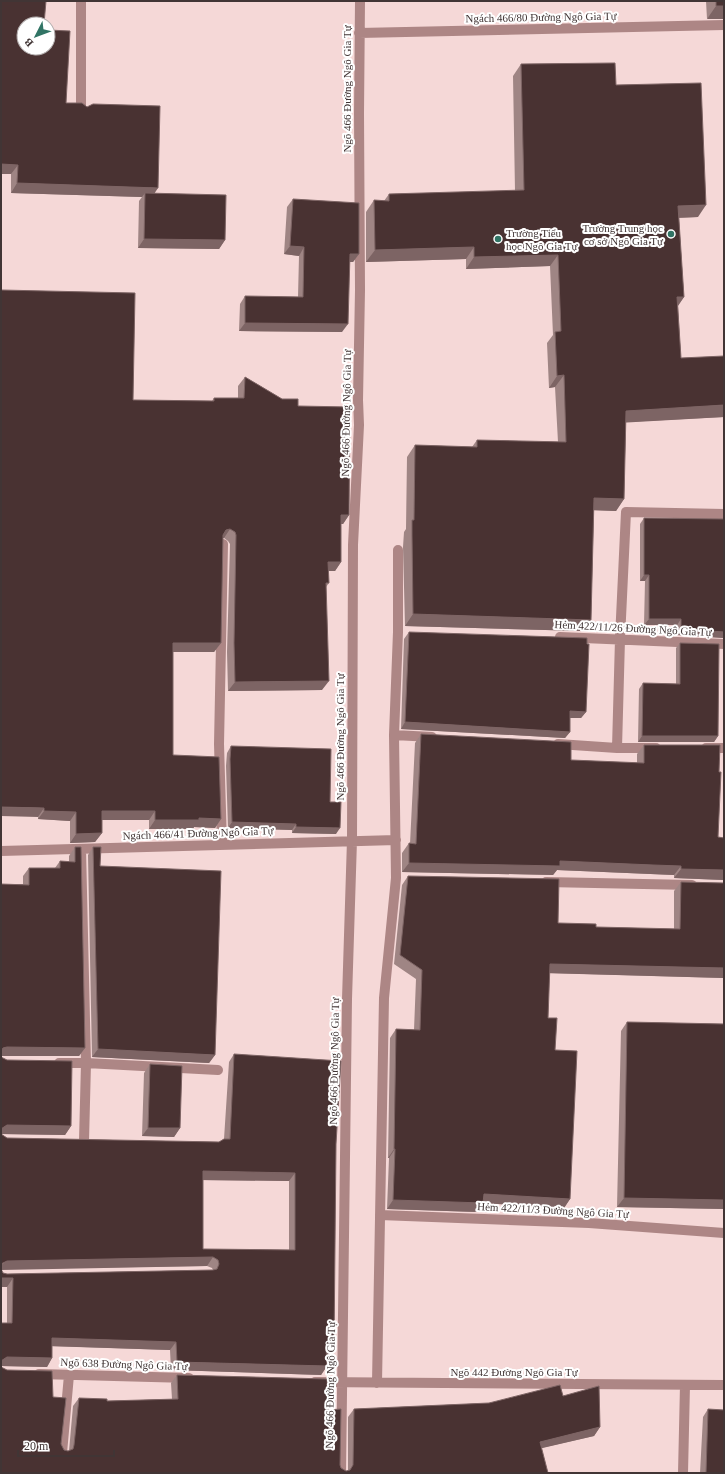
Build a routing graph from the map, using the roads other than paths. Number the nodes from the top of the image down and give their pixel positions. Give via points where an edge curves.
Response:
1 (81, 1) edge
2 (360, 1) edge
3 (724, 25) edge
4 (359, 33) junction
5 (81, 110) edge
6 (724, 514) edge
7 (223, 544) edge
8 (398, 550) dead end
9 (549, 636) edge
10 (620, 639) junction
11 (724, 644) edge
12 (394, 735) junction
13 (442, 737) edge
14 (546, 744) edge
15 (617, 748) junction
16 (663, 748) edge
17 (694, 748) edge
18 (724, 748) edge
19 (352, 840) junction
20 (396, 840) junction
21 (222, 844) junction
22 (81, 849) junction
23 (1, 851) edge
24 (532, 881) edge
25 (700, 886) edge
26 (47, 1063) edge
27 (86, 1063) junction
28 (218, 1070) dead end
29 (84, 1141) edge
30 (380, 1215) junction
31 (724, 1233) edge
32 (31, 1373) edge
33 (69, 1375) junction
34 (202, 1378) edge
35 (303, 1381) edge
36 (342, 1382) junction
37 (377, 1383) junction
38 (686, 1385) junction
39 (724, 1385) edge
40 (62, 1453) edge
41 (341, 1473) edge
42 (683, 1473) edge

1 - 5 street
2 - 4 street, Ngõ 466 Đường Ngô Gia Tự
3 - 4 street, Ngách 466/80 Đường Ngô Gia Tự
4 - 19 street, Ngõ 466 Đường Ngô Gia Tự via 359,425 352,546
6 - 10 street via 626,512
7 - 21 street via 219,744
8 - 12 street via 402,632
9 - 10 street, Hẻm 422/11/26 Đường Ngô Gia Tự
10 - 11 street, Hẻm 422/11/26 Đường Ngô Gia Tự
10 - 15 street
12 - 13 street
12 - 20 street
14 - 15 street
15 - 16 street
17 - 18 street
19 - 20 street, Ngách 466/41 Đường Ngô Gia Tự
19 - 21 street, Ngách 466/41 Đường Ngô Gia Tự
19 - 36 street, Ngõ 466 Đường Ngô Gia Tự via 347,999
20 - 30 street via 400,878 384,998
21 - 22 street, Ngách 466/41 Đường Ngô Gia Tự
22 - 23 street, Ngách 466/41 Đường Ngô Gia Tự
22 - 27 street
24 - 25 street
26 - 27 street
27 - 28 street
27 - 29 street
30 - 31 street, Hẻm 422/11/3 Đường Ngô Gia Tự via 589,1223
30 - 37 street
32 - 33 street, Ngõ 638 Đường Ngô Gia Tự
33 - 34 street, Ngõ 638 Đường Ngô Gia Tự
33 - 40 street
35 - 36 street
36 - 37 street, Ngõ 442 Đường Ngô Gia Tự
36 - 41 street, Ngõ 466 Đường Ngô Gia Tự
37 - 38 street, Ngõ 442 Đường Ngô Gia Tự
38 - 39 street, Ngõ 442 Đường Ngô Gia Tự
38 - 42 street

